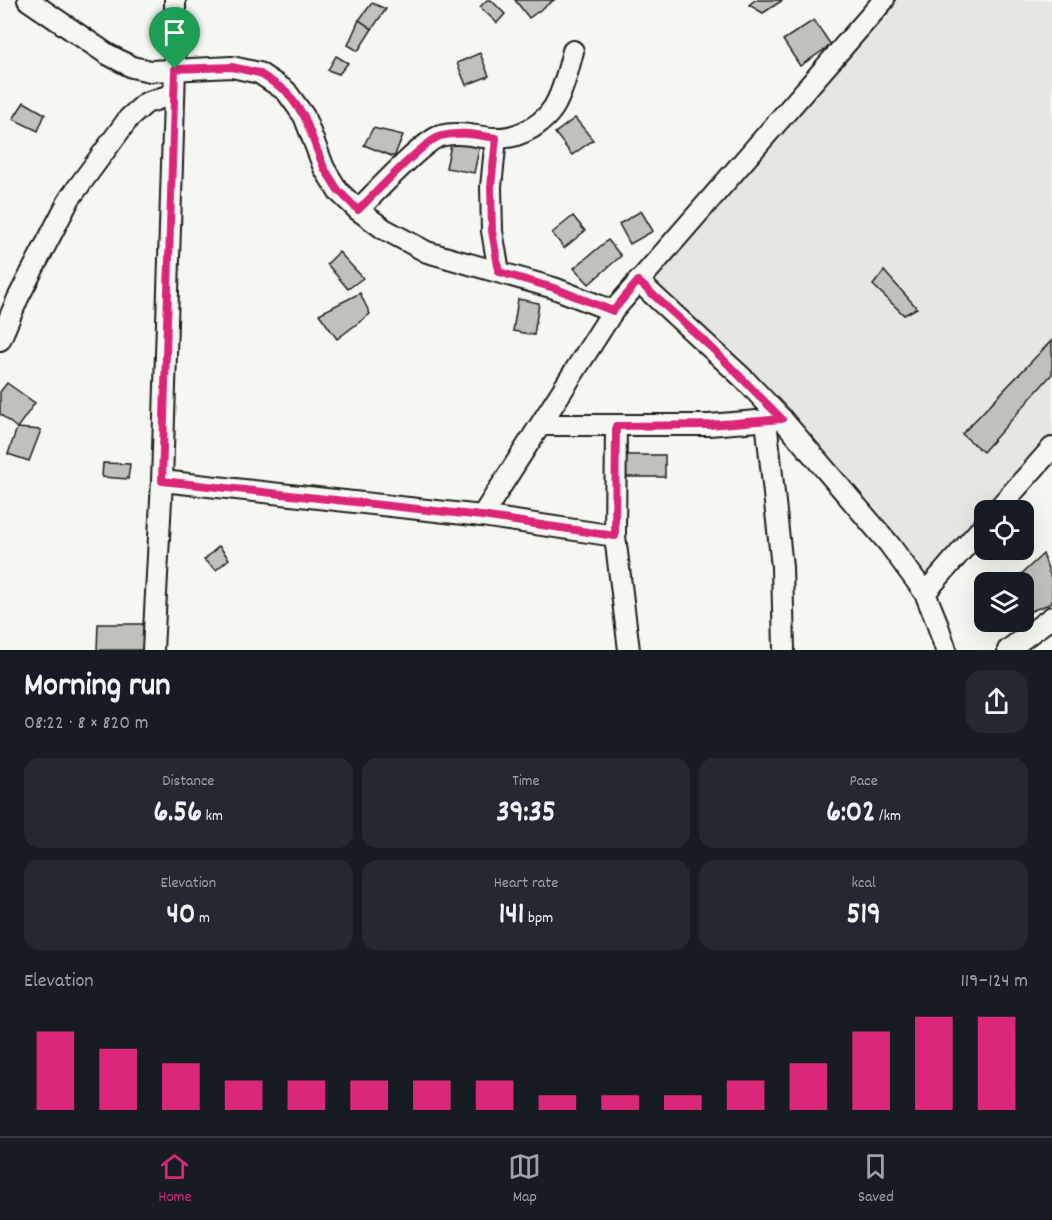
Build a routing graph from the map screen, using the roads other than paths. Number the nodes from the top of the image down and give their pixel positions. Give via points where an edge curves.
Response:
1 (28, 0) edge
2 (175, 0) edge
3 (884, 0) edge
4 (573, 51) dead end
5 (175, 69) junction
6 (174, 94) junction
7 (496, 138) junction
8 (358, 210) junction
9 (499, 272) junction
10 (638, 281) junction
11 (613, 311) junction
12 (0, 340) edge
13 (774, 419) junction
14 (541, 425) junction
15 (616, 426) junction
16 (1052, 448) edge
17 (162, 481) junction
18 (1006, 500) edge
19 (482, 516) junction
20 (615, 536) junction
21 (974, 537) edge
22 (925, 593) junction
23 (1052, 617) edge
24 (153, 650) edge
25 (629, 650) edge
26 (784, 650) edge
27 (946, 650) edge
28 (1008, 650) edge

1 - 5 street via 132,67 150,71
2 - 5 street
3 - 10 street
4 - 7 street via 557,102 539,123 520,134
5 - 6 street
5 - 8 street via 232,67 259,73 286,91 304,116 324,168
6 - 12 street via 146,103 129,118 70,198
6 - 17 street
7 - 8 street via 462,133 438,137 423,146
7 - 9 street via 491,187 492,231
8 - 9 street via 427,252
9 - 11 street
10 - 11 street
10 - 13 street via 722,358
11 - 14 street
13 - 15 street via 709,425
13 - 22 street via 889,544
13 - 26 street
14 - 15 street
14 - 19 street
15 - 20 street
16 - 18 street
17 - 19 street
17 - 24 street
19 - 20 street
20 - 25 street
21 - 22 street
22 - 27 street
23 - 28 street

